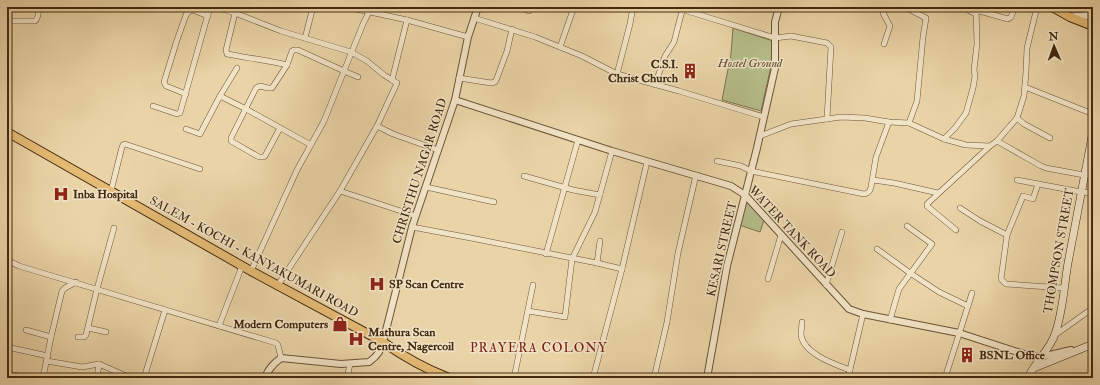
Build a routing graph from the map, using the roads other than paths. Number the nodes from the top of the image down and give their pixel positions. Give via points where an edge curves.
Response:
1 (39, 7) edge
2 (210, 7) edge
3 (214, 7) edge
4 (313, 7) edge
5 (346, 7) edge
6 (478, 7) edge
7 (520, 7) edge
8 (574, 7) edge
9 (634, 7) edge
10 (779, 7) edge
11 (885, 7) edge
12 (905, 7) edge
13 (962, 7) edge
14 (1015, 7) edge
15 (1037, 7) edge
16 (1052, 7) edge
17 (682, 9) edge
18 (976, 10) edge
19 (529, 11) dead end
20 (369, 12) junction
21 (235, 13) junction
22 (1092, 15) edge
23 (208, 16) junction
24 (1070, 17) junction
25 (474, 18) junction
26 (406, 20) junction
27 (7, 21) edge
28 (1091, 26) edge
29 (512, 29) junction
30 (468, 36) junction
31 (305, 38) junction
32 (775, 38) junction
33 (884, 44) dead end
34 (560, 47) junction
35 (351, 52) junction
36 (287, 65) junction
37 (237, 68) dead end
38 (344, 71) junction
39 (616, 74) junction
40 (358, 77) dead end
41 (459, 78) junction
42 (392, 80) junction
43 (655, 85) junction
44 (1025, 87) junction
45 (186, 94) junction
46 (220, 96) junction
47 (454, 100) junction
48 (153, 106) dead end
49 (246, 109) junction
50 (1093, 114) edge
51 (764, 117) junction
52 (827, 118) junction
53 (1017, 118) junction
54 (890, 122) junction
55 (909, 123) junction
56 (377, 126) junction
57 (280, 128) junction
58 (186, 129) dead end
59 (7, 132) edge
60 (1093, 133) edge
61 (760, 136) junction
62 (1050, 138) dead end
63 (944, 139) junction
64 (578, 140) junction
65 (997, 141) junction
66 (311, 145) junction
67 (990, 146) junction
68 (438, 150) junction
69 (612, 151) junction
70 (717, 161) dead end
71 (648, 162) junction
72 (200, 168) dead end
73 (751, 170) junction
74 (1093, 174) edge
75 (524, 176) dead end
76 (696, 176) junction
77 (1084, 176) junction
78 (873, 180) junction
79 (1017, 180) dead end
80 (1038, 184) junction
81 (426, 187) junction
82 (564, 188) junction
83 (111, 191) junction
84 (340, 191) junction
85 (1081, 192) junction
86 (938, 193) junction
87 (1093, 193) edge
88 (600, 195) junction
89 (745, 195) junction
90 (494, 202) dead end
91 (960, 208) dead end
92 (416, 216) junction
93 (908, 226) dead end
94 (412, 227) junction
95 (114, 228) dead end
96 (956, 230) dead end
97 (842, 232) dead end
98 (781, 235) junction
99 (1007, 235) junction
100 (600, 241) dead end
101 (877, 249) dead end
102 (546, 254) junction
103 (572, 259) junction
104 (7, 260) edge
105 (597, 263) junction
106 (242, 266) junction
107 (622, 269) junction
108 (251, 270) junction
109 (910, 273) junction
110 (768, 279) dead end
111 (76, 282) junction
112 (278, 285) junction
113 (533, 285) dead end
114 (826, 285) junction
115 (1064, 288) junction
116 (97, 289) junction
117 (972, 293) dead end
118 (968, 306) junction
119 (1093, 308) edge
120 (165, 310) junction
121 (528, 311) junction
122 (863, 314) junction
123 (890, 320) junction
124 (802, 322) dead end
125 (219, 326) junction
126 (88, 328) junction
127 (26, 330) dead end
128 (106, 332) dead end
129 (959, 333) junction
130 (1055, 335) junction
131 (51, 337) junction
132 (78, 337) dead end
133 (383, 342) junction
134 (1090, 346) edge
135 (7, 347) edge
136 (1041, 357) junction
137 (47, 358) junction
138 (281, 358) junction
139 (99, 364) junction
140 (350, 364) junction
141 (1032, 369) junction
142 (850, 370) junction
143 (7, 374) edge
144 (196, 376) dead end
145 (31, 378) edge
146 (43, 378) edge
147 (97, 378) edge
148 (131, 378) edge
149 (144, 378) edge
150 (203, 378) edge
151 (265, 378) edge
152 (347, 378) edge
153 (450, 378) edge
154 (514, 378) edge
155 (593, 378) edge
156 (654, 378) edge
157 (707, 378) edge
158 (848, 378) edge
159 (945, 378) edge
160 (1028, 378) edge

1 - 27 street via 35,21
2 - 23 street
3 - 21 street
4 - 31 street
5 - 20 street
6 - 25 street, CHRISTHU NAGAR ROAD
7 - 19 street
8 - 34 street
9 - 39 street
10 - 32 street, KESARI STREET via 775,22
11 - 33 street via 883,13 890,26
12 - 55 street via 926,18 917,101
13 - 18 street
14 - 18 street via 1008,19
15 - 44 street via 1027,48
16 - 24 main road
17 - 32 street
17 - 43 street via 674,42 665,56
18 - 63 street via 977,44 973,88 966,113
20 - 26 street
20 - 35 street
21 - 31 street
21 - 36 street via 226,52
22 - 24 main road
22 - 28 main road
23 - 45 street
23 - 45 street via 193,10 186,15 164,82 166,86
24 - 28 main road
25 - 29 street
25 - 30 street, CHRISTHU NAGAR ROAD
26 - 30 street
26 - 42 street
29 - 34 street
29 - 41 street via 495,82
30 - 41 street, CHRISTHU NAGAR ROAD
31 - 35 street
32 - 51 street, KESARI STREET via 775,68
32 - 52 street via 791,36 826,43 831,47
34 - 39 street
35 - 38 street
35 - 42 street
36 - 38 street via 292,51 295,50
36 - 49 street via 272,88 256,88
37 - 46 street
38 - 40 street
38 - 66 street via 324,121
39 - 43 street
41 - 47 street, CHRISTHU NAGAR ROAD
42 - 56 street via 397,83
43 - 51 street
44 - 50 street
44 - 53 street
45 - 48 street via 180,114
46 - 49 street
46 - 58 street via 200,134
47 - 64 street, WATER TANK ROAD
47 - 68 street, CHRISTHU NAGAR ROAD
49 - 57 street
49 - 57 street via 231,141 259,157 265,156
51 - 61 street, KESARI STREET
52 - 54 street via 865,118
52 - 61 street via 790,124
53 - 62 street
53 - 65 street
54 - 55 street
54 - 78 street via 876,157
55 - 63 street
56 - 68 street
56 - 84 street
57 - 66 street
59 - 83 main road, SALEM - KOCHI - KANYAKUMARI ROAD
60 - 77 main road, THOMPSON STREET
61 - 73 street, KESARI STREET
63 - 67 street via 966,145
64 - 69 street, WATER TANK ROAD
64 - 82 street
65 - 67 street
65 - 77 street via 1041,166
66 - 108 street
67 - 86 street
68 - 81 street, CHRISTHU NAGAR ROAD
69 - 71 street, WATER TANK ROAD
69 - 88 street
70 - 73 street
71 - 76 street, WATER TANK ROAD
71 - 107 street
72 - 83 street via 125,144 122,147
73 - 78 street via 864,194 870,190
73 - 89 street, KESARI STREET
74 - 77 street
75 - 82 street
76 - 89 street, WATER TANK ROAD via 731,186
76 - 156 street
77 - 85 main road, THOMPSON STREET
78 - 86 street
79 - 80 street
80 - 85 street
80 - 99 street via 1033,199 1023,196
81 - 90 street
81 - 92 street, CHRISTHU NAGAR ROAD
82 - 88 street
82 - 102 street
83 - 106 main road, SALEM - KOCHI - KANYAKUMARI ROAD
84 - 92 street
84 - 112 street
85 - 87 street
85 - 115 main road, THOMPSON STREET
86 - 96 street via 927,206
88 - 103 street via 595,212
89 - 98 street, WATER TANK ROAD
89 - 157 street, KESARI STREET via 727,266
91 - 99 street
92 - 94 street, CHRISTHU NAGAR ROAD
93 - 109 street via 932,244
94 - 102 street
94 - 133 street, CHRISTHU NAGAR ROAD
95 - 116 street
97 - 114 street
98 - 110 street
98 - 114 street, WATER TANK ROAD
99 - 115 street via 1001,277 1006,284
100 - 105 street
101 - 109 street
102 - 103 street
103 - 105 street
103 - 121 street via 565,317
104 - 111 street via 19,266
105 - 107 street
106 - 108 main road, SALEM - KOCHI - KANYAKUMARI ROAD
106 - 125 street
107 - 155 street
108 - 112 main road, SALEM - KOCHI - KANYAKUMARI ROAD
109 - 118 street via 939,292
109 - 123 street via 899,289
111 - 116 street
111 - 131 street via 62,291
112 - 133 main road, SALEM - KOCHI - KANYAKUMARI ROAD
113 - 121 street
114 - 122 street, WATER TANK ROAD via 849,309
115 - 130 main road, THOMPSON STREET
116 - 120 street
116 - 126 street
117 - 118 street
118 - 129 street
119 - 130 street
120 - 125 street
120 - 149 street
121 - 154 street
122 - 123 street, WATER TANK ROAD
122 - 142 street
123 - 129 street, WATER TANK ROAD
124 - 142 street via 801,334 806,347 824,359
125 - 138 street via 276,343
126 - 128 street
126 - 132 street via 86,337
127 - 131 street
129 - 136 street, WATER TANK ROAD via 1030,356
129 - 159 street
130 - 136 main road, THOMPSON STREET
131 - 137 street
133 - 140 street, CHRISTHU NAGAR ROAD via 379,352 369,362
133 - 153 main road, SALEM - KOCHI - KANYAKUMARI ROAD via 404,356
134 - 136 street, WATER TANK ROAD
134 - 141 main road
135 - 137 street
136 - 141 main road, THOMPSON STREET
137 - 139 street via 82,367
137 - 146 street
138 - 140 street, CHRISTHU NAGAR ROAD
138 - 151 street via 268,371
139 - 147 street
139 - 148 street
140 - 152 street
141 - 160 main road, THOMPSON STREET
142 - 158 street
143 - 145 street
144 - 150 street

